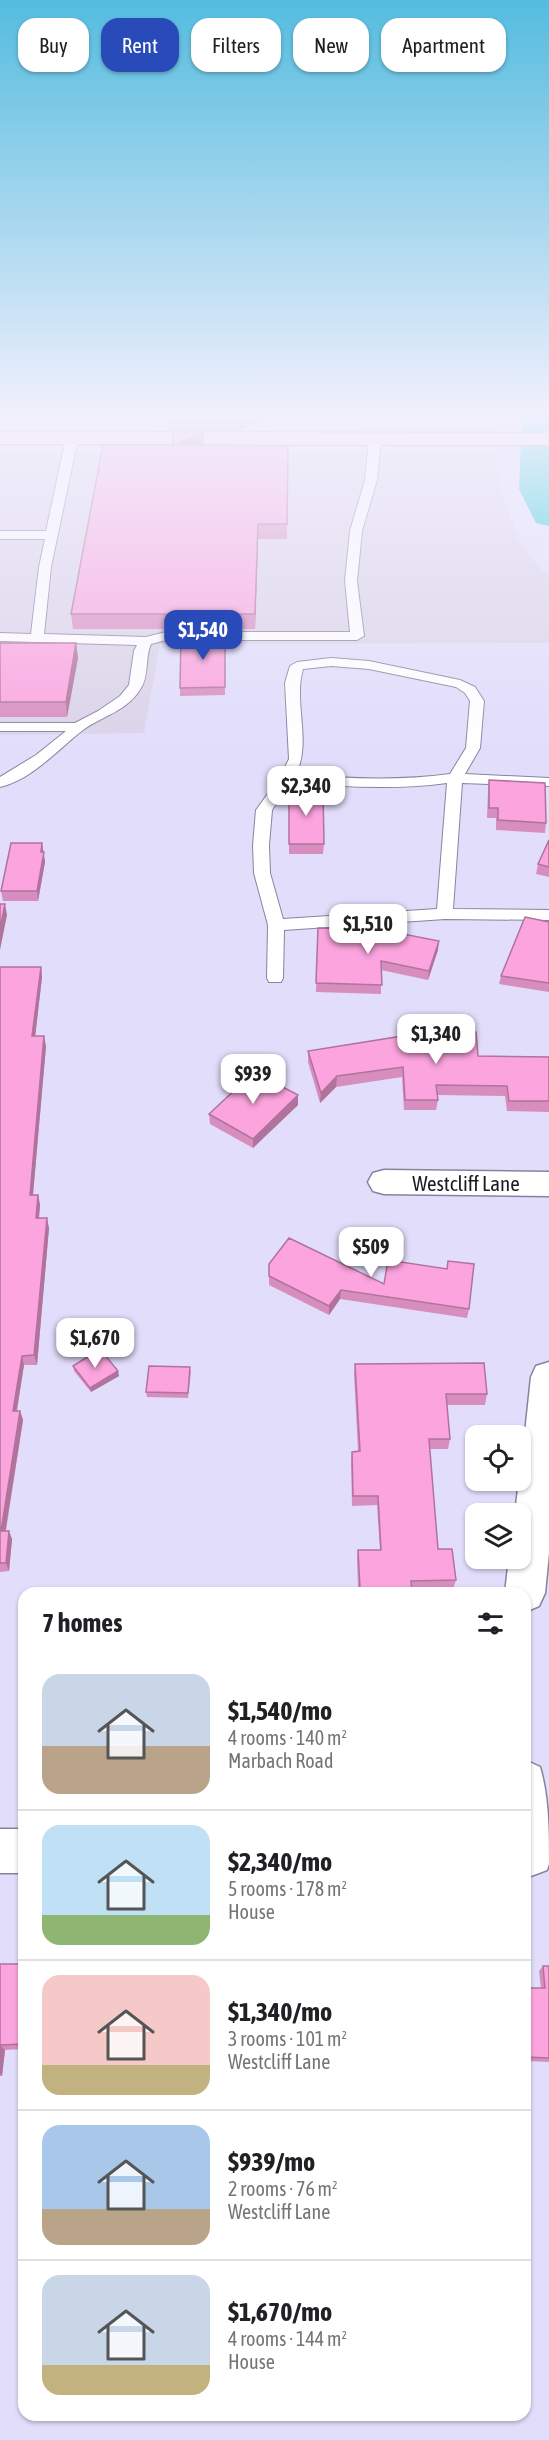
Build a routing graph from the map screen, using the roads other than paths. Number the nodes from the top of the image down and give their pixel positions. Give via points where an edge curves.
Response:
1 (53, 526) edge
2 (358, 526) edge
3 (0, 535) edge
4 (51, 535) junction
5 (0, 637) edge
6 (37, 637) junction
7 (146, 641) junction
8 (0, 727) edge
9 (78, 727) junction
10 (287, 777) junction
11 (454, 778) junction
12 (549, 782) edge
13 (0, 783) edge
14 (445, 914) junction
15 (549, 915) edge
16 (276, 925) junction
17 (275, 978) dead end
18 (384, 1182) dead end
19 (549, 1184) edge
20 (549, 1377) edge
21 (526, 1587) edge
22 (531, 1825) edge
23 (0, 1851) edge
24 (18, 1851) edge
25 (535, 1854) edge

1 - 4 lane
2 - 7 lane via 351,581 357,636 166,636
3 - 4 lane
4 - 6 lane
5 - 6 lane
6 - 7 lane
7 - 9 lane via 136,686 125,699
8 - 9 lane
9 - 13 lane via 27,768
10 - 11 lane via 418,783
10 - 11 lane via 296,759 293,675 297,666 332,662 369,665 460,684 470,690 477,701 473,748
10 - 16 lane via 264,810 261,845 262,873
11 - 12 lane
11 - 14 lane
14 - 15 lane
14 - 16 lane
16 - 17 lane
18 - 19 street, Westcliff Lane
20 - 21 street
22 - 25 street
23 - 24 street

